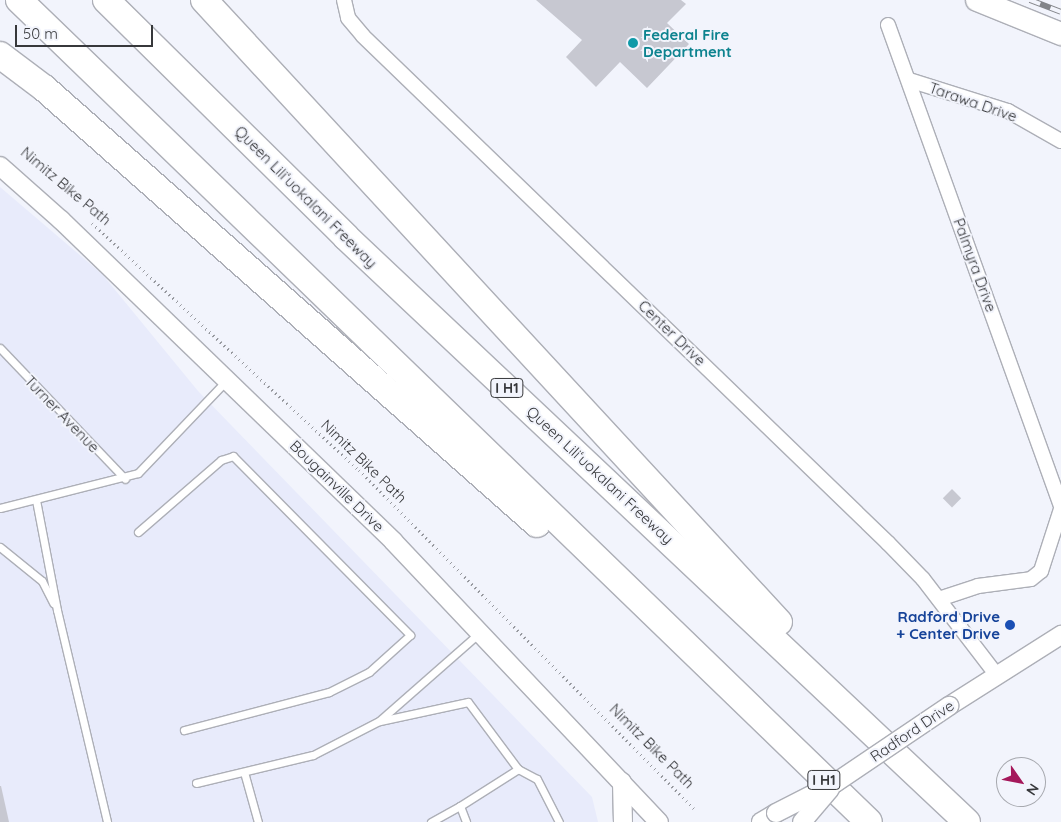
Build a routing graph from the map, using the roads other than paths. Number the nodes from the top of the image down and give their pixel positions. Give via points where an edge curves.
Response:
1 (19, 0) edge
2 (106, 0) edge
3 (204, 0) edge
4 (344, 0) edge
5 (977, 0) edge
6 (888, 25) dead end
7 (1061, 34) edge
8 (0, 55) edge
9 (909, 80) junction
10 (1061, 141) edge
11 (0, 166) edge
12 (0, 348) edge
13 (227, 380) junction
14 (125, 479) junction
15 (36, 500) junction
16 (1061, 507) edge
17 (0, 508) edge
18 (138, 532) dead end
19 (0, 547) edge
20 (939, 599) junction
21 (56, 610) junction
22 (478, 634) junction
23 (1061, 635) edge
24 (996, 674) junction
25 (380, 721) junction
26 (184, 730) dead end
27 (780, 737) junction
28 (518, 769) junction
29 (914, 771) junction
30 (244, 772) junction
31 (622, 782) junction
32 (196, 783) dead end
33 (835, 783) junction
34 (460, 806) junction
35 (107, 822) edge
36 (258, 822) edge
37 (431, 822) edge
38 (466, 822) edge
39 (559, 822) edge
40 (623, 822) edge
41 (659, 822) edge
42 (761, 822) edge
43 (802, 822) edge
44 (869, 822) edge
45 (967, 822) edge

1 - 27 highway, I H1
2 - 29 highway, Queen Liliʻuokalani Freeway / I H1 via 346,237
3 - 29 highway
4 - 20 street, Center Drive via 348,18 363,36 888,543
5 - 7 main road
6 - 9 street, Palmyra Drive
8 - 27 highway via 44,88
9 - 10 street, Tarawa Drive via 1008,111
9 - 16 street, Palmyra Drive
11 - 13 street, Bougainville Drive
12 - 14 lane, Turner Avenue
13 - 14 lane via 138,473
13 - 22 street, Bougainville Drive via 394,541
14 - 15 lane
15 - 17 lane
15 - 21 lane
16 - 20 street via 1041,571 1032,579 978,586
18 - 26 lane via 221,460 233,456 410,635 368,672 329,692
19 - 21 lane via 42,581
20 - 24 street, Center Drive
21 - 35 lane
22 - 25 lane
22 - 31 street, Bougainville Drive
23 - 24 street, Radford Drive
24 - 33 street, Radford Drive, bridge
25 - 28 lane via 468,702
25 - 30 lane via 313,755
27 - 44 highway, I H1
28 - 34 lane
28 - 39 lane via 537,779
29 - 45 highway, Queen Liliʻuokalani Freeway / I H1
30 - 32 lane
30 - 36 lane
31 - 40 street
31 - 41 street, Bougainville Drive
33 - 42 street, Radford Drive, bridge
33 - 43 street, bridge
34 - 37 lane
34 - 38 lane

